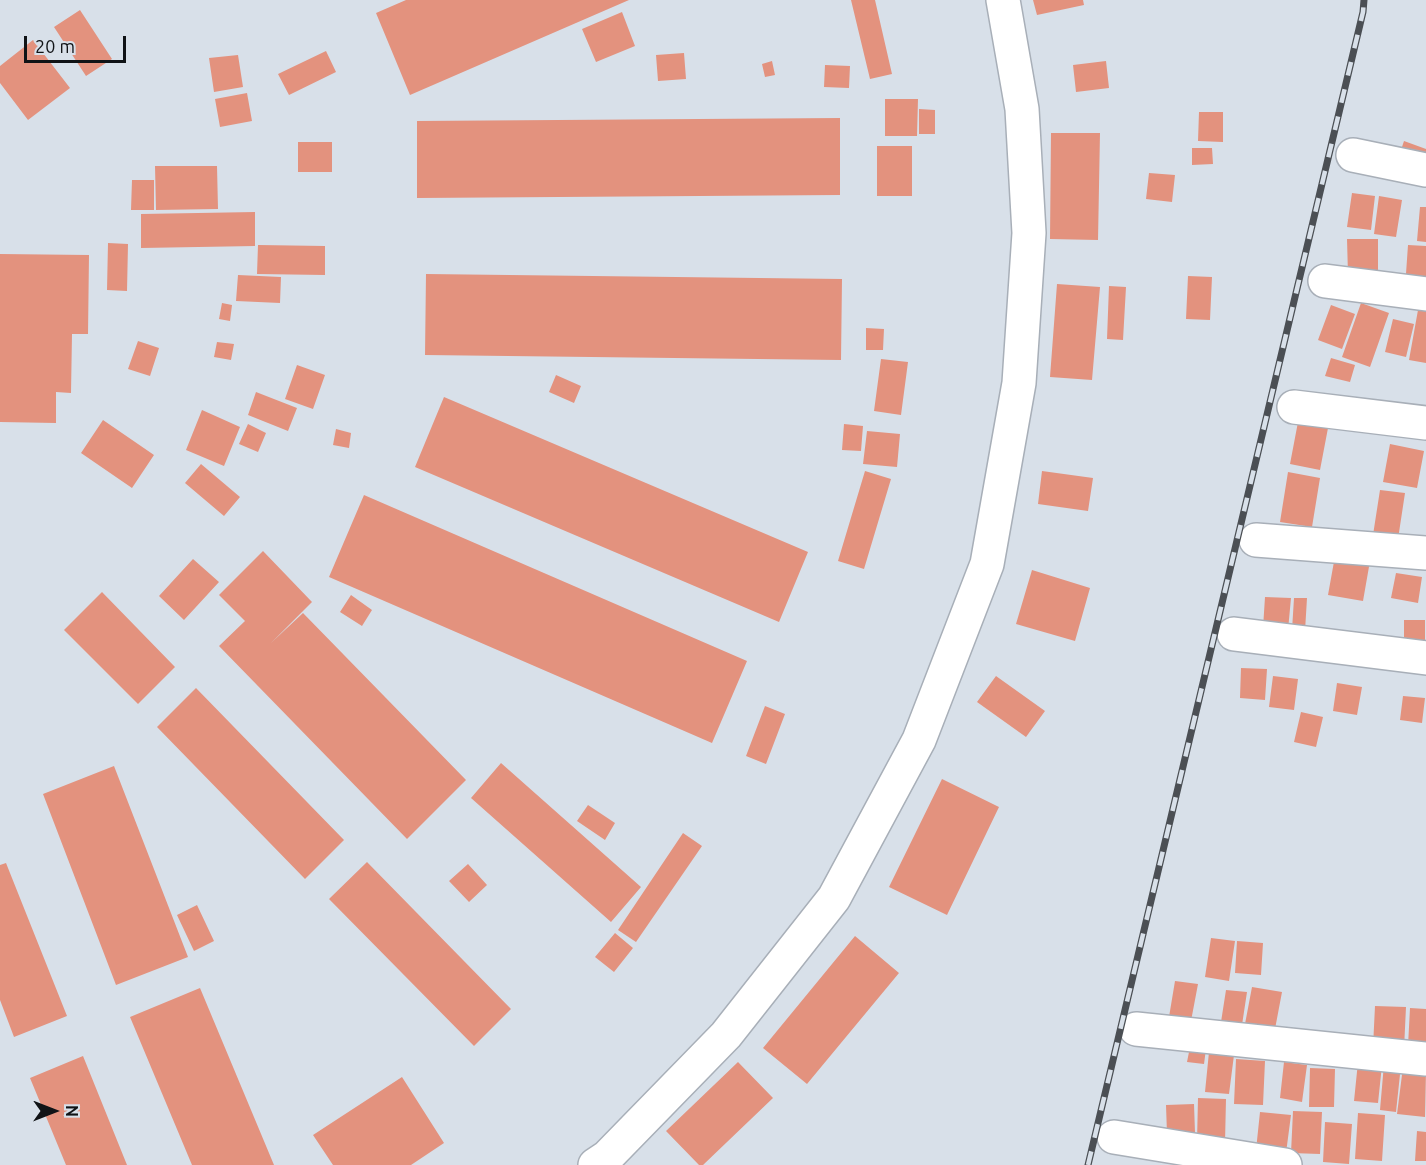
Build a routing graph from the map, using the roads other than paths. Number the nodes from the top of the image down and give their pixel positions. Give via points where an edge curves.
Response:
1 (1003, 0) edge
2 (1353, 155) dead end
3 (1426, 170) edge
4 (1325, 281) dead end
5 (1426, 294) edge
6 (1294, 407) dead end
7 (1426, 423) edge
8 (1256, 540) dead end
9 (1426, 553) edge
10 (1234, 634) dead end
11 (1426, 658) edge
12 (1136, 1029) dead end
13 (1426, 1059) edge
14 (1114, 1137) dead end
15 (595, 1165) edge
16 (1285, 1165) edge

1 - 15 street via 1022,110 1029,233 1019,383 987,564 920,740 834,898 726,1035
2 - 3 street
4 - 5 street
6 - 7 street
8 - 9 street
10 - 11 street
12 - 13 street
14 - 16 street

